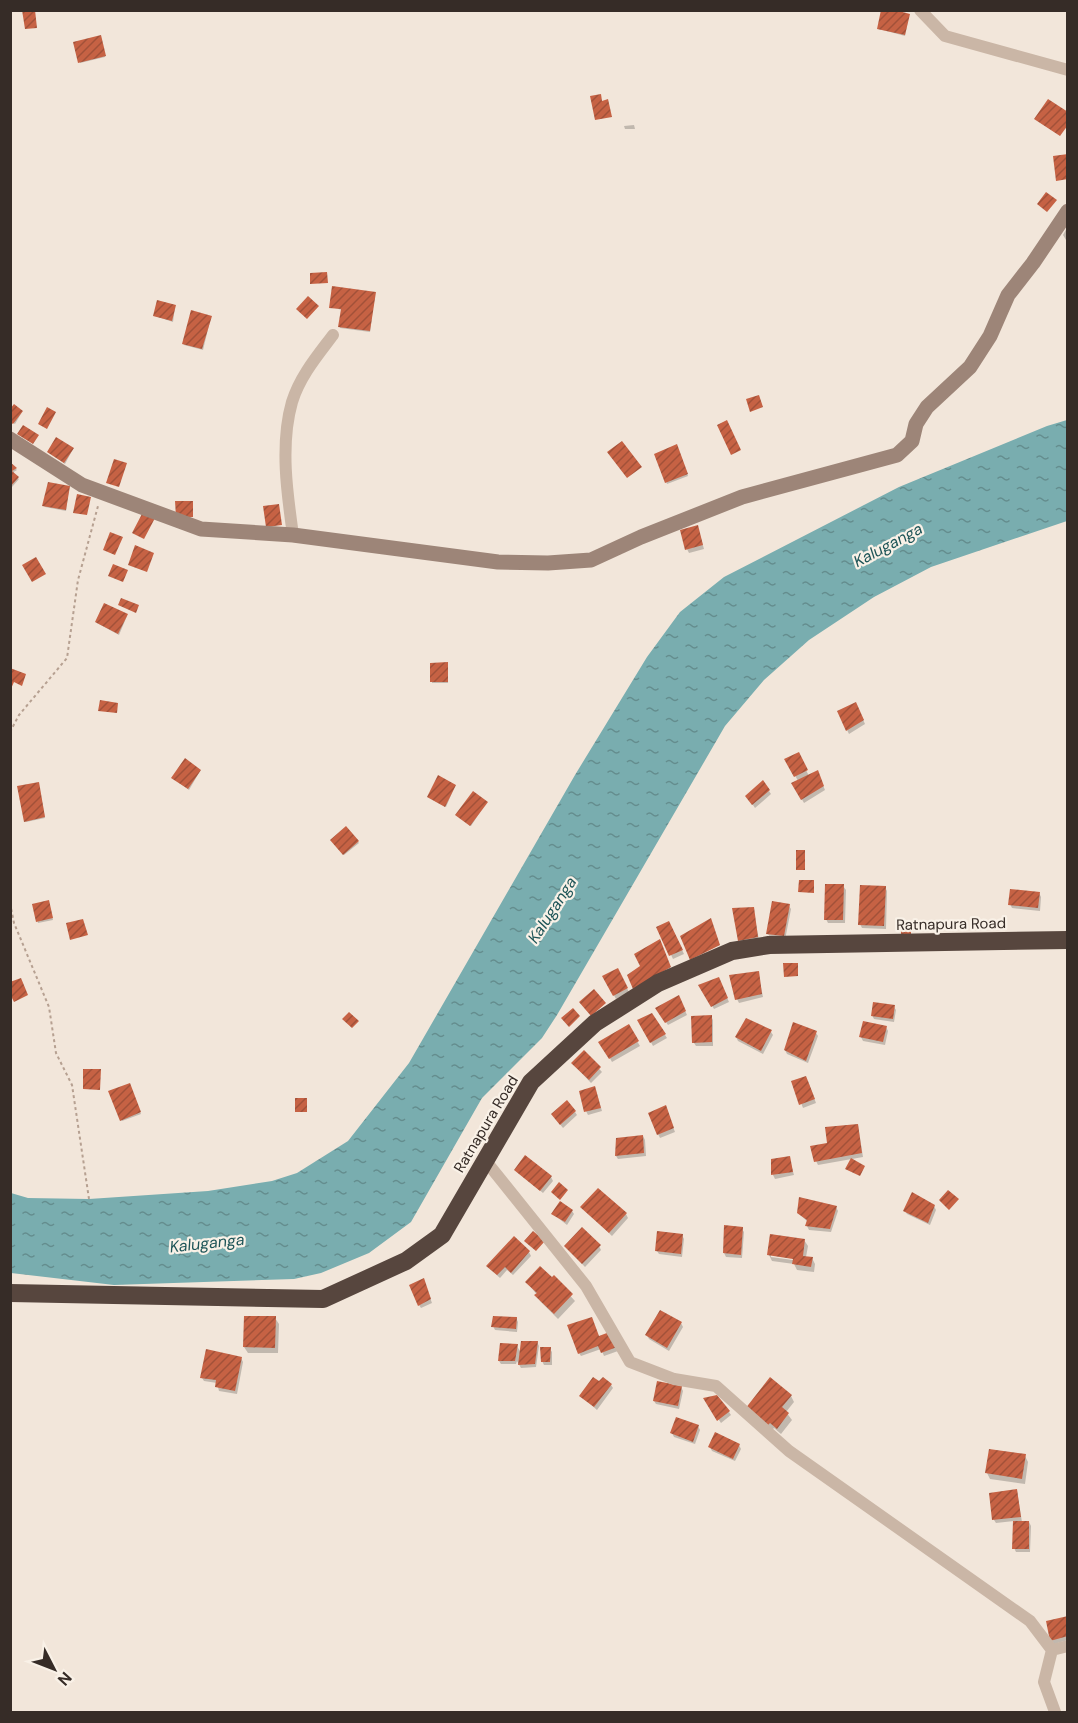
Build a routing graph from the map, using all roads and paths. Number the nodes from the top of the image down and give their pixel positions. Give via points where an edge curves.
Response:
1 (920, 10) edge
2 (1068, 70) edge
3 (1068, 211) edge
4 (333, 335) dead end
5 (10, 439) edge
6 (101, 492) junction
7 (293, 535) junction
8 (10, 732) edge
9 (10, 903) edge
10 (1068, 940) edge
11 (485, 1160) junction
12 (89, 1199) dead end
13 (10, 1293) edge
14 (1068, 1646) edge
15 (1052, 1650) junction
16 (1055, 1713) edge

1 - 2 street via 945,36
3 - 7 street via 1008,295 990,336 970,367 927,407 916,424 912,441 897,455 742,497 591,560 498,562
4 - 7 street via 308,368 292,401 286,444
5 - 6 street via 82,485
6 - 7 street via 201,529
6 - 8 path via 78,580 67,658
9 - 12 path via 14,923 49,1007 56,1053 72,1084
10 - 11 highway, Ratnapura Road via 769,945 732,951 658,983 595,1023 531,1082
11 - 13 highway, Ratnapura Road via 442,1235 406,1261 323,1299
11 - 15 street via 586,1286 630,1362 674,1379 716,1386 789,1451 1030,1621
14 - 15 street
15 - 16 street via 1044,1682

